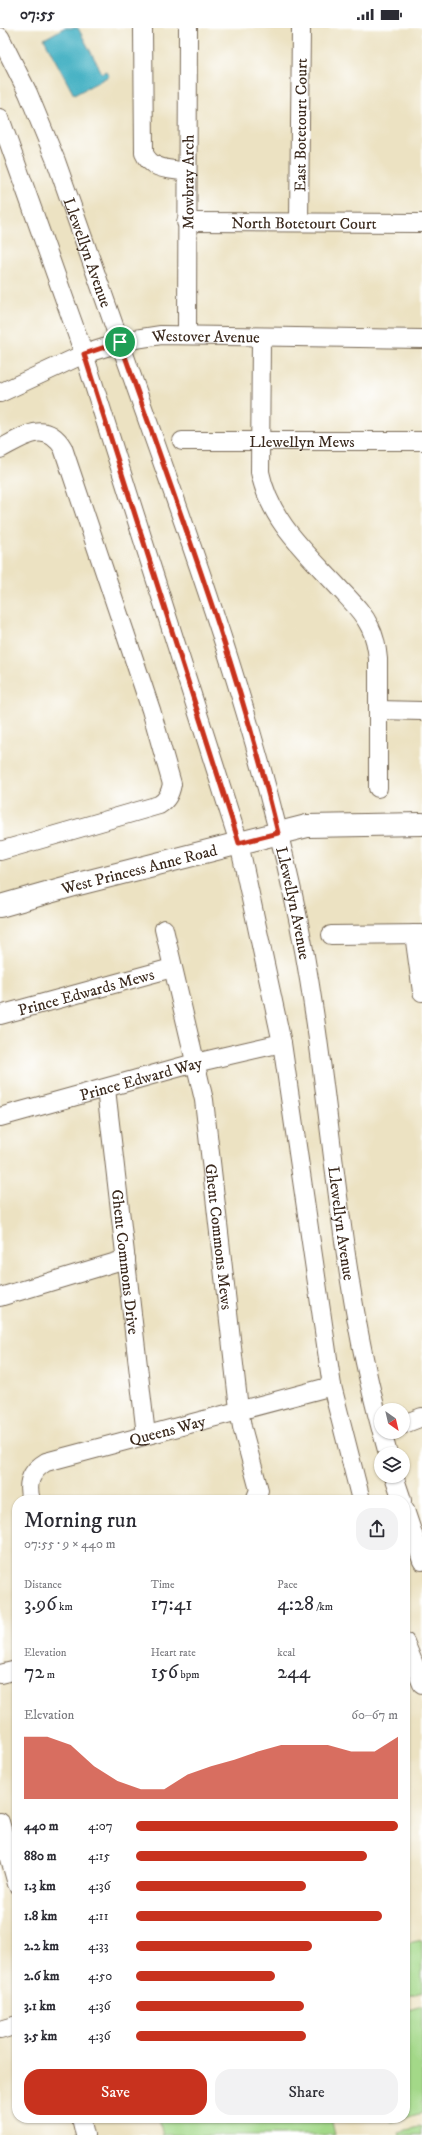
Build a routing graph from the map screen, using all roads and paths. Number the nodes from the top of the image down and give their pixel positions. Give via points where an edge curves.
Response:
1 (143, 28) edge
2 (188, 28) edge
3 (301, 28) edge
4 (0, 37) edge
5 (0, 118) edge
6 (187, 172) junction
7 (299, 221) junction
8 (186, 222) junction
9 (422, 223) edge
10 (187, 335) junction
11 (261, 337) junction
12 (422, 339) edge
13 (120, 342) junction
14 (84, 354) junction
15 (0, 393) edge
16 (261, 440) junction
17 (182, 441) dead end
18 (422, 441) edge
19 (0, 449) edge
20 (378, 710) junction
21 (422, 711) edge
22 (378, 788) dead end
23 (422, 824) edge
24 (278, 833) junction
25 (239, 843) junction
26 (0, 851) edge
27 (0, 906) edge
28 (164, 929) dead end
29 (418, 934) edge
30 (331, 935) dead end
31 (172, 968) junction
32 (422, 992) edge
33 (0, 1016) edge
34 (282, 1043) junction
35 (193, 1055) junction
36 (106, 1089) junction
37 (0, 1117) edge
38 (126, 1259) junction
39 (0, 1297) edge
40 (332, 1386) junction
41 (375, 1403) edge
42 (239, 1409) junction
43 (422, 1417) edge
44 (410, 1422) edge
45 (146, 1435) junction
46 (396, 1483) edge
47 (29, 1495) edge
48 (257, 1495) edge
49 (360, 1495) edge
50 (400, 1495) edge
51 (410, 1528) edge
52 (414, 1543) edge
53 (422, 1560) edge
54 (410, 1654) edge
55 (12, 1671) edge
56 (0, 1674) edge
57 (422, 1684) edge
58 (0, 1822) edge
59 (12, 1866) edge
60 (12, 2026) edge
61 (0, 2030) edge
62 (82, 2123) edge
63 (85, 2135) edge

1 - 6 street via 144,153 147,161 159,168
2 - 6 street, Mowbray Arch
3 - 7 street, East Botetourt Court
4 - 13 street, Llewellyn Avenue via 28,93 56,161
5 - 14 street, Llewellyn Avenue
6 - 8 street, Mowbray Arch
7 - 8 street, North Botetourt Court
7 - 9 street, North Botetourt Court
8 - 10 street, Mowbray Arch
10 - 11 street, Westover Avenue
10 - 13 street, Westover Avenue via 161,335
11 - 12 street, Westover Avenue
11 - 16 street
13 - 14 street, Westover Avenue
13 - 24 street, Llewellyn Avenue via 211,600 247,713
14 - 15 street, Westover Avenue
14 - 25 street, Llewellyn Avenue
16 - 17 street, Llewellyn Mews
16 - 18 street, Llewellyn Mews
16 - 20 street via 260,472 271,508 288,533 361,612 370,628 378,659
19 - 26 street via 33,433 41,432 50,434 63,448 134,657 172,784 171,794 159,805
20 - 21 street
20 - 22 street
23 - 24 main road, West Princess Anne Road via 307,826
24 - 25 main road, West Princess Anne Road
24 - 41 street, Llewellyn Avenue via 294,896 315,1014 354,1305
25 - 27 main road, West Princess Anne Road
25 - 34 street, Llewellyn Avenue
28 - 31 street, Prince Edwards Mews
29 - 30 street
29 - 32 street
31 - 33 street, Prince Edwards Mews
31 - 35 street, Prince Edwards Mews
34 - 35 street, Prince Edward Way
34 - 40 street, Llewellyn Avenue
35 - 36 street, Prince Edward Way
35 - 42 street, Ghent Commons Mews via 204,1100
36 - 37 street, Prince Edward Way
36 - 38 street, Ghent Commons Drive
38 - 39 street
38 - 45 street, Ghent Commons Drive
40 - 42 street, Queens Way
40 - 49 street, Llewellyn Avenue
42 - 45 street, Queens Way
42 - 48 street, Ghent Commons Mews via 259,1490
43 - 44 street
45 - 47 street, Queens Way via 38,1466 30,1477
46 - 50 street
51 - 52 street
52 - 53 street
54 - 57 street
55 - 56 street
58 - 59 street
60 - 61 street
62 - 63 street

